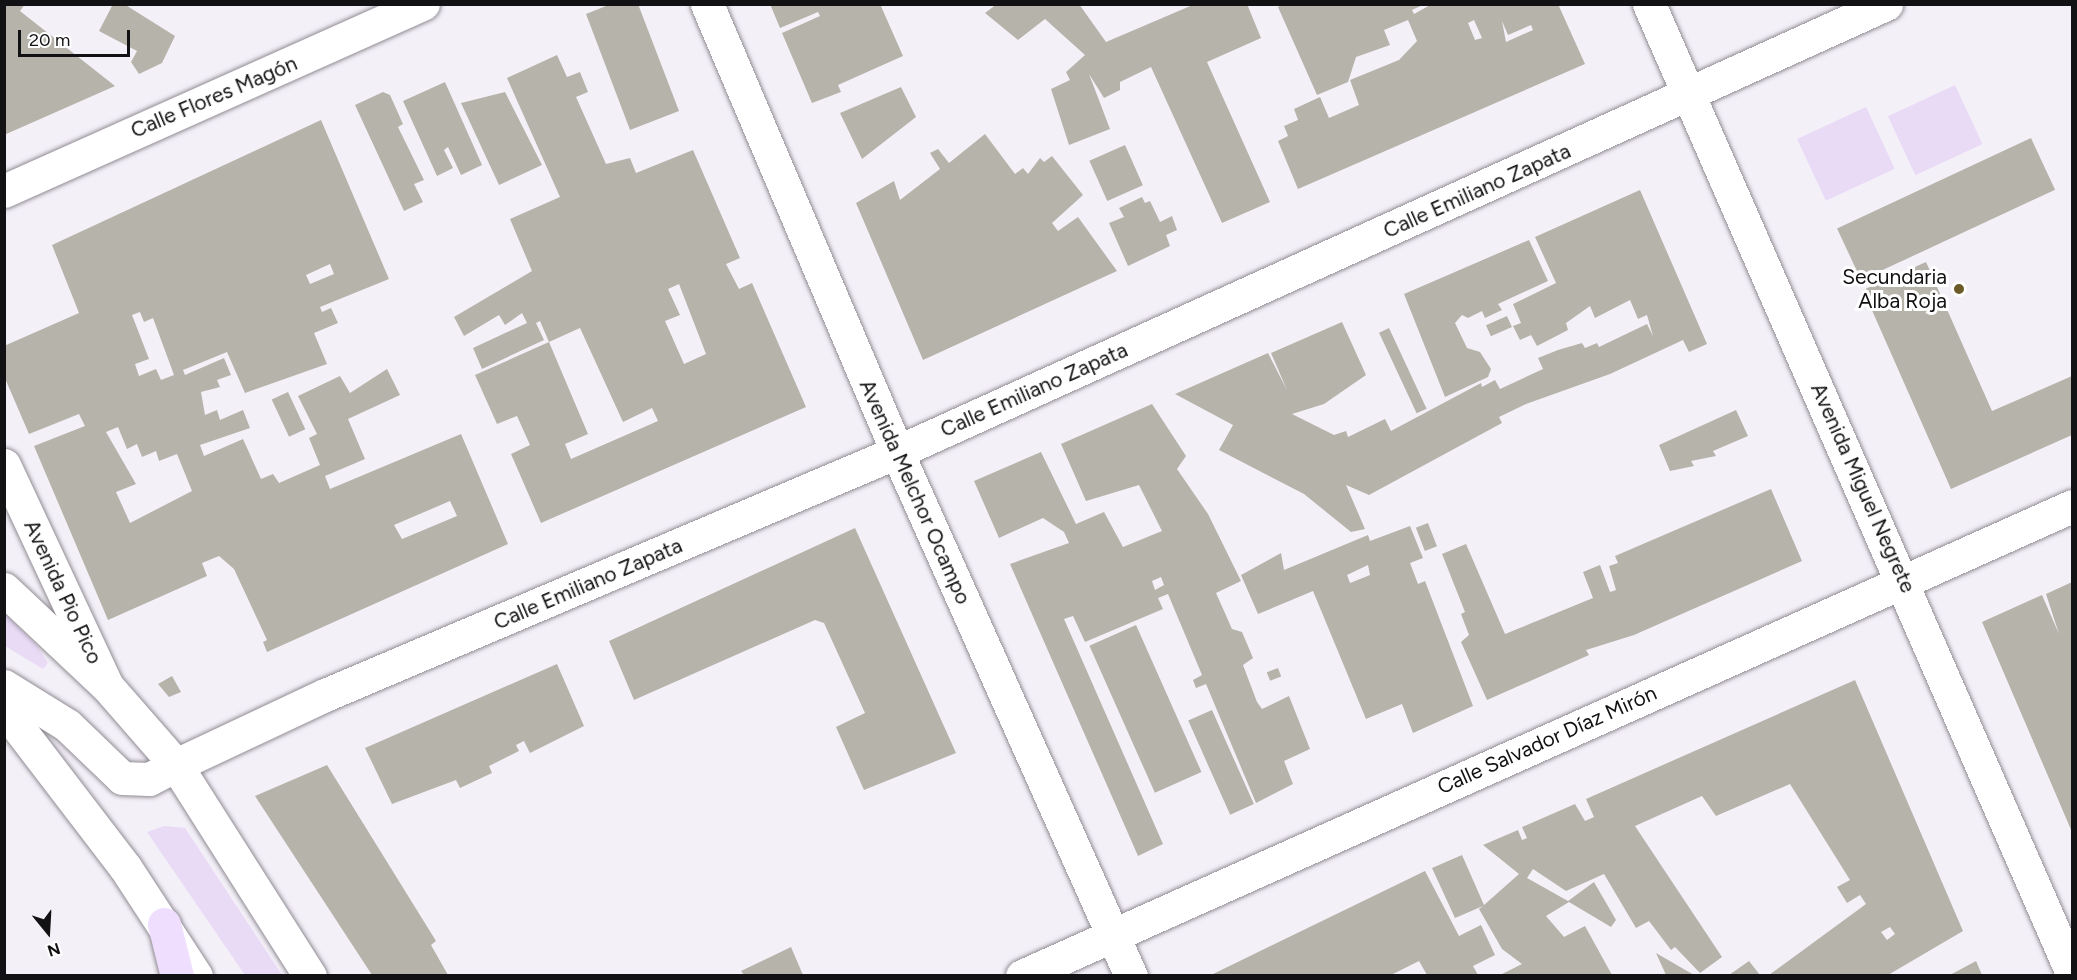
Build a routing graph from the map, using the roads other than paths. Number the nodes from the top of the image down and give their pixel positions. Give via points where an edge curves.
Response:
1 (423, 4) edge
2 (707, 4) edge
3 (1649, 4) edge
4 (1886, 4) edge
5 (1690, 95) junction
6 (4, 191) edge
7 (897, 452) junction
8 (4, 465) edge
9 (2073, 506) edge
10 (1905, 582) junction
11 (4, 588) edge
12 (4, 686) edge
13 (107, 686) junction
14 (4, 709) edge
15 (176, 765) junction
16 (164, 924) junction
17 (1112, 933) junction
18 (2073, 973) edge
19 (177, 975) edge
20 (196, 975) edge
21 (310, 975) edge
22 (1022, 975) edge
23 (1131, 975) edge

1 - 6 street, Calle Flores Magón
2 - 7 street, Avenida Melchor Ocampo
3 - 5 street, Avenida Miguel Negrete
4 - 5 street, Calle Emiliano Zapata
5 - 7 street, Calle Emiliano Zapata
5 - 10 street, Avenida Miguel Negrete
7 - 15 street, Calle Emiliano Zapata via 325,695
7 - 17 street, Avenida Melchor Ocampo
8 - 13 street, Avenida Pio Pico
9 - 10 street, Calle Salvador Díaz Mirón
10 - 17 street, Calle Salvador Díaz Mirón
10 - 18 street, Avenida Miguel Negrete
11 - 13 street
12 - 15 street, Calle Emiliano Zapata via 67,725 122,778 149,779
13 - 15 street
14 - 16 street via 49,762
15 - 21 street
16 - 19 main road
16 - 20 street
17 - 22 street, Calle Salvador Díaz Mirón
17 - 23 street, Avenida Melchor Ocampo

